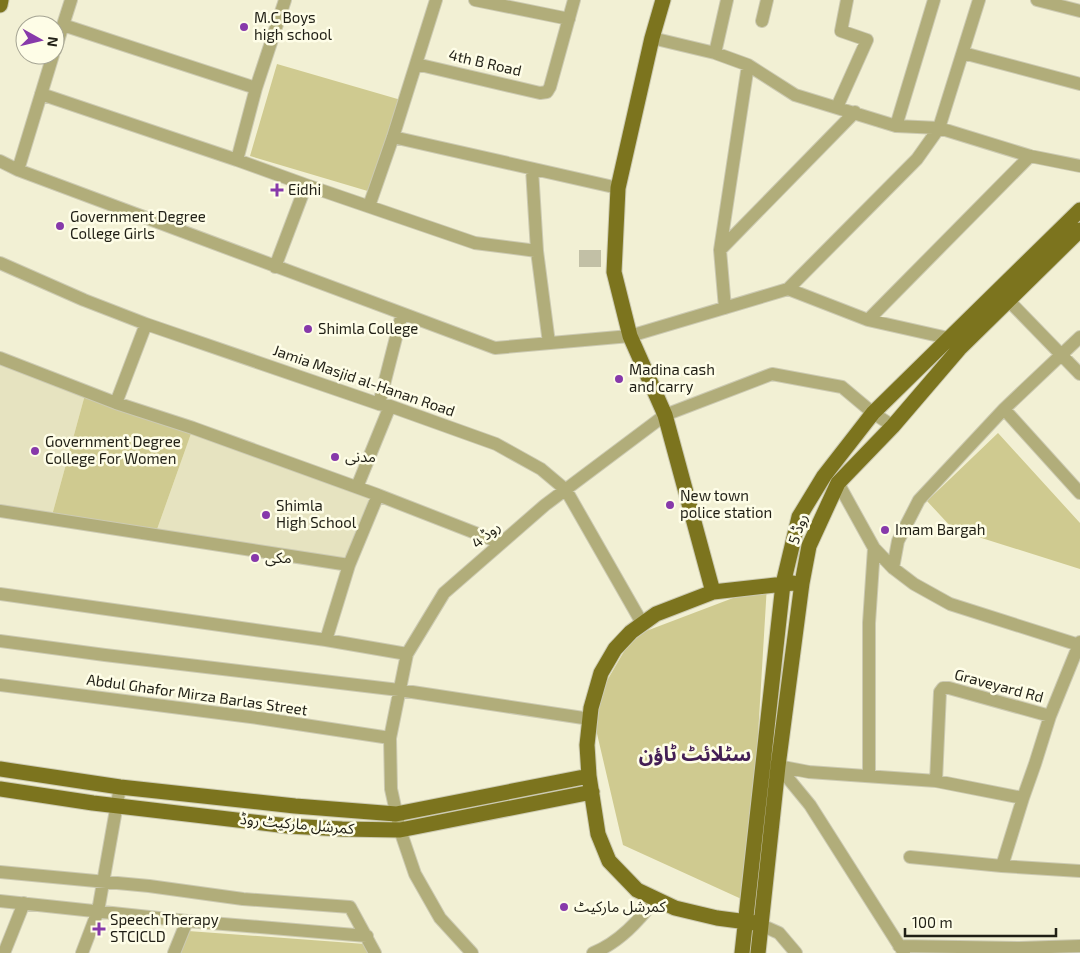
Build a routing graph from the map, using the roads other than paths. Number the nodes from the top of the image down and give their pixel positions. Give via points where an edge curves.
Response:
1 (1, 0) edge
2 (71, 0) edge
3 (285, 0) edge
4 (436, 0) edge
5 (475, 0) edge
6 (574, 0) edge
7 (663, 0) edge
8 (728, 0) edge
9 (767, 0) edge
10 (847, 0) edge
11 (934, 0) edge
12 (979, 0) edge
13 (1038, 0) edge
14 (0, 4) edge
15 (1080, 11) edge
16 (65, 19) edge
17 (569, 19) junction
18 (762, 21) dead end
19 (65, 26) edge
20 (652, 38) junction
21 (715, 53) junction
22 (963, 53) junction
23 (416, 64) junction
24 (50, 65) edge
25 (748, 65) junction
26 (1080, 84) edge
27 (256, 88) junction
28 (41, 94) junction
29 (837, 107) junction
30 (855, 112) junction
31 (896, 126) junction
32 (939, 128) junction
33 (393, 137) junction
34 (1030, 156) junction
35 (237, 160) junction
36 (0, 161) edge
37 (1080, 166) edge
38 (532, 169) junction
39 (18, 170) junction
40 (306, 185) junction
41 (618, 188) junction
42 (369, 206) junction
43 (1080, 210) edge
44 (1080, 230) edge
45 (720, 250) junction
46 (537, 252) junction
47 (0, 263) edge
48 (275, 266) junction
49 (788, 289) junction
50 (1009, 301) junction
51 (725, 308) junction
52 (402, 314) junction
53 (868, 320) junction
54 (146, 324) junction
55 (630, 336) junction
56 (1080, 337) edge
57 (948, 338) junction
58 (549, 343) junction
59 (959, 349) junction
60 (1061, 354) junction
61 (0, 358) edge
62 (1080, 374) edge
63 (116, 403) junction
64 (384, 405) junction
65 (1004, 409) junction
66 (873, 413) junction
67 (665, 414) junction
68 (893, 426) junction
69 (838, 482) junction
70 (357, 487) junction
71 (566, 490) junction
72 (1080, 493) edge
73 (378, 495) junction
74 (0, 511) edge
75 (500, 543) junction
76 (874, 548) junction
77 (349, 565) junction
78 (893, 568) junction
79 (802, 583) junction
80 (783, 584) junction
81 (714, 592) junction
82 (0, 594) edge
83 (642, 623) junction
84 (326, 640) junction
85 (0, 641) edge
86 (1079, 644) edge
87 (407, 654) junction
88 (0, 685) edge
89 (399, 690) junction
90 (1050, 716) junction
91 (590, 719) junction
92 (390, 738) junction
93 (778, 766) junction
94 (0, 769) edge
95 (589, 776) junction
96 (869, 776) junction
97 (936, 782) junction
98 (120, 787) junction
99 (0, 789) edge
100 (592, 792) junction
101 (1023, 798) junction
102 (116, 805) junction
103 (396, 814) junction
104 (400, 830) junction
105 (910, 857) dead end
106 (1002, 866) junction
107 (1080, 871) edge
108 (0, 872) edge
109 (104, 882) junction
110 (656, 899) junction
111 (0, 901) edge
112 (24, 903) junction
113 (98, 912) junction
114 (187, 921) junction
115 (746, 921) junction
116 (762, 924) junction
117 (367, 936) junction
118 (1080, 946) edge
119 (902, 950) edge
120 (1012, 950) edge
121 (4, 953) edge
122 (82, 953) edge
123 (174, 953) edge
124 (375, 953) edge
125 (472, 953) edge
126 (593, 953) edge
127 (742, 953) edge
128 (758, 953) edge
129 (796, 953) edge

1 - 14 main road
2 - 16 street
3 - 27 street
4 - 23 street
5 - 17 street
6 - 17 street
7 - 20 main road
8 - 21 street
9 - 18 street
10 - 29 street via 841,31 867,40
11 - 31 street
12 - 22 street
13 - 15 street
17 - 23 street, 4th B Road via 547,92
19 - 27 street
20 - 21 street
20 - 41 main road
21 - 25 street
22 - 26 street
22 - 32 street
23 - 33 street
24 - 28 street
25 - 29 street via 794,95
25 - 45 street
27 - 35 street
28 - 35 street
28 - 39 street
29 - 30 street
30 - 31 street
30 - 45 street
31 - 32 street
32 - 34 street
32 - 49 street via 918,159
33 - 38 street
33 - 42 street
34 - 37 street
34 - 53 street
35 - 40 street
36 - 39 street
38 - 41 street
38 - 46 street
39 - 48 street
40 - 42 street
40 - 48 street
41 - 55 main road via 614,272
42 - 46 street via 475,243
43 - 57 main road, روڈ 5
44 - 50 main road, روڈ 5
45 - 51 street
46 - 58 street
47 - 54 street, Jamia Masjid al-Hanan Road
48 - 52 street
49 - 51 street
49 - 53 street
50 - 59 main road, روڈ 5
50 - 60 street
51 - 55 street
52 - 58 street via 495,348
52 - 64 street
53 - 57 street
54 - 63 street
54 - 64 street, Jamia Masjid al-Hanan Road
55 - 58 street
55 - 67 main road
56 - 60 street
57 - 59 street
57 - 66 main road, روڈ 5
59 - 68 main road, روڈ 5
60 - 62 street
60 - 65 street
61 - 63 street
63 - 70 street
64 - 70 street
64 - 71 street, Jamia Masjid al-Hanan Road via 496,444 541,469
65 - 72 street
65 - 78 street via 919,500 898,541
66 - 67 street, روڈ 4 via 842,387 772,374
66 - 68 street, روڈ 4
66 - 80 main road, روڈ 5 via 824,476 799,517
67 - 71 street, روڈ 4
67 - 81 main road
68 - 69 main road, روڈ 5
69 - 76 street
69 - 79 main road, روڈ 5 via 809,546
70 - 73 street
71 - 75 street, روڈ 4
71 - 83 street, Jamia Masjid al-Hanan Road
73 - 75 street
73 - 77 street
74 - 77 street
75 - 87 street, روڈ 4 via 444,593
76 - 78 street
76 - 96 street via 869,623
77 - 84 street
78 - 86 street via 950,604
79 - 80 main road
79 - 93 main road, روڈ 5
80 - 81 main road
80 - 115 main road, روڈ 5
81 - 83 main road via 656,614
82 - 84 street
83 - 91 main road via 615,649 601,673
84 - 87 street
85 - 89 street
86 - 90 street
87 - 89 street, روڈ 4
88 - 92 street, Abdul Ghafor Mirza Barlas Street
89 - 91 street
89 - 92 street, روڈ 4
90 - 97 street, Graveyard Rd via 943,688 940,692
90 - 101 street
91 - 95 main road via 587,745
92 - 103 street, روڈ 4 via 391,789
93 - 96 street via 809,772
93 - 116 main road, روڈ 5
93 - 119 street via 810,805
94 - 98 main road, کمرشل مارکیٹ روڈ
95 - 100 main road
95 - 103 main road, کمرشل مارکیٹ روڈ
96 - 97 street
97 - 101 street
98 - 102 street
98 - 103 main road, کمرشل مارکیٹ روڈ
99 - 102 main road, کمرشل مارکیٹ روڈ
100 - 104 main road, کمرشل مارکیٹ روڈ
100 - 110 main road via 598,834 609,861 637,890
101 - 106 street
102 - 104 main road, کمرشل مارکیٹ روڈ via 288,826
102 - 109 street
103 - 104 street, روڈ 4
104 - 125 street, روڈ 4 via 415,874 440,918
105 - 106 street
106 - 107 street
108 - 109 street
109 - 113 street
109 - 117 street via 243,899 350,907
110 - 115 main road via 684,910
110 - 126 street via 634,926 606,948
111 - 112 street
112 - 113 street
112 - 121 street
113 - 114 street
113 - 122 street
114 - 117 street
114 - 123 street
115 - 116 main road
115 - 127 main road, روڈ 5
116 - 128 main road, روڈ 5
116 - 129 street via 778,934
117 - 124 street
118 - 120 street
119 - 120 street

